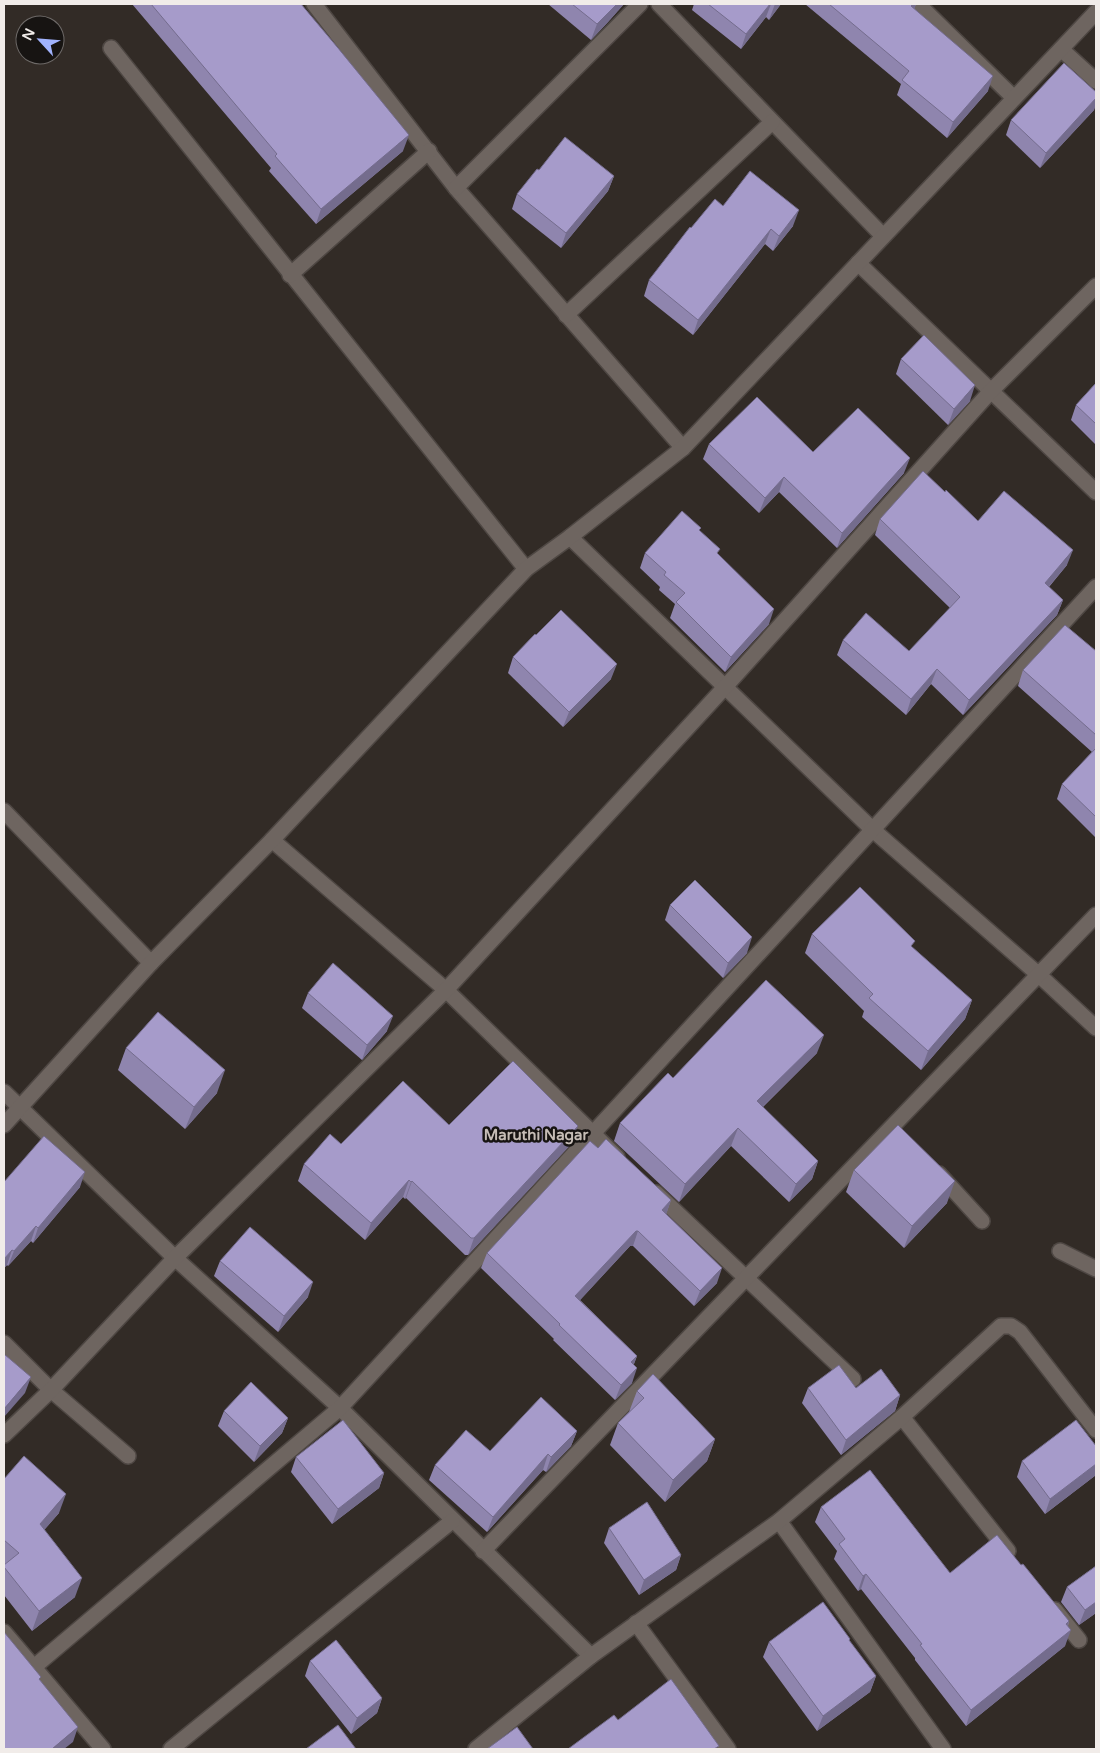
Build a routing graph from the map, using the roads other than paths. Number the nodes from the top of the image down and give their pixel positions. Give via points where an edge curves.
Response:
1 (314, 4) edge
2 (640, 4) edge
3 (659, 4) edge
4 (918, 4) edge
5 (1096, 12) edge
6 (110, 48) dead end
7 (1061, 49) junction
8 (1096, 81) edge
9 (1014, 98) junction
10 (772, 122) junction
11 (429, 151) junction
12 (456, 188) junction
13 (883, 236) junction
14 (858, 263) junction
15 (290, 275) junction
16 (1096, 286) edge
17 (566, 315) junction
18 (991, 391) junction
19 (683, 448) junction
20 (1096, 492) edge
21 (570, 537) junction
22 (526, 569) junction
23 (1096, 587) edge
24 (725, 687) junction
25 (4, 811) edge
26 (873, 830) junction
27 (272, 840) junction
28 (1096, 916) edge
29 (151, 963) junction
30 (1038, 975) junction
31 (446, 990) junction
32 (1096, 1028) edge
33 (4, 1092) edge
34 (20, 1108) junction
35 (4, 1125) edge
36 (894, 1126) junction
37 (592, 1134) junction
38 (906, 1139) edge
39 (932, 1166) edge
40 (628, 1167) edge
41 (649, 1186) edge
42 (982, 1221) dead end
43 (1060, 1251) dead end
44 (175, 1258) junction
45 (1096, 1269) edge
46 (747, 1278) junction
47 (4, 1342) edge
48 (854, 1379) dead end
49 (51, 1390) junction
50 (340, 1408) junction
51 (902, 1417) junction
52 (1096, 1430) edge
53 (4, 1435) edge
54 (128, 1456) dead end
55 (452, 1521) junction
56 (779, 1521) junction
57 (483, 1551) junction
58 (1018, 1563) edge
59 (1049, 1602) edge
60 (636, 1623) junction
61 (4, 1632) edge
62 (1080, 1640) dead end
63 (591, 1656) junction
64 (34, 1666) junction
65 (512, 1721) junction
66 (522, 1735) edge
67 (104, 1749) edge
68 (171, 1749) edge
69 (476, 1749) edge
70 (728, 1749) edge
71 (943, 1749) edge

1 - 11 street
2 - 12 street
3 - 10 street
4 - 9 street
5 - 7 street
6 - 15 street
7 - 8 street
7 - 9 street
9 - 13 street
10 - 13 street
10 - 17 street
11 - 12 street
11 - 15 street
12 - 17 street
13 - 14 street
14 - 18 street
14 - 19 street
15 - 22 street
16 - 18 street
17 - 19 street
18 - 20 street
18 - 24 street
19 - 21 street
21 - 22 street
21 - 24 street
22 - 27 street
23 - 26 street
24 - 26 street
24 - 31 street
25 - 29 street
26 - 30 street
26 - 37 street
27 - 29 street
27 - 31 street
28 - 30 street
29 - 34 street
30 - 32 street
30 - 36 street
31 - 37 street
31 - 44 street
33 - 34 street
34 - 35 street
34 - 44 street
36 - 38 street
36 - 46 street
37 - 40 street
37 - 50 street
39 - 42 street
41 - 46 street
43 - 45 street
44 - 49 street
44 - 50 street
46 - 48 street
46 - 57 street
47 - 49 street
49 - 53 street
49 - 54 street
50 - 55 street
50 - 64 street
51 - 52 street via 1001,1326 1011,1326 1020,1332
51 - 56 street
51 - 58 street
55 - 57 street
55 - 68 street
56 - 60 street
56 - 71 street
57 - 63 street
59 - 62 street
60 - 63 street
60 - 70 street
61 - 64 street
63 - 65 street
64 - 67 street
65 - 66 street
65 - 69 street

